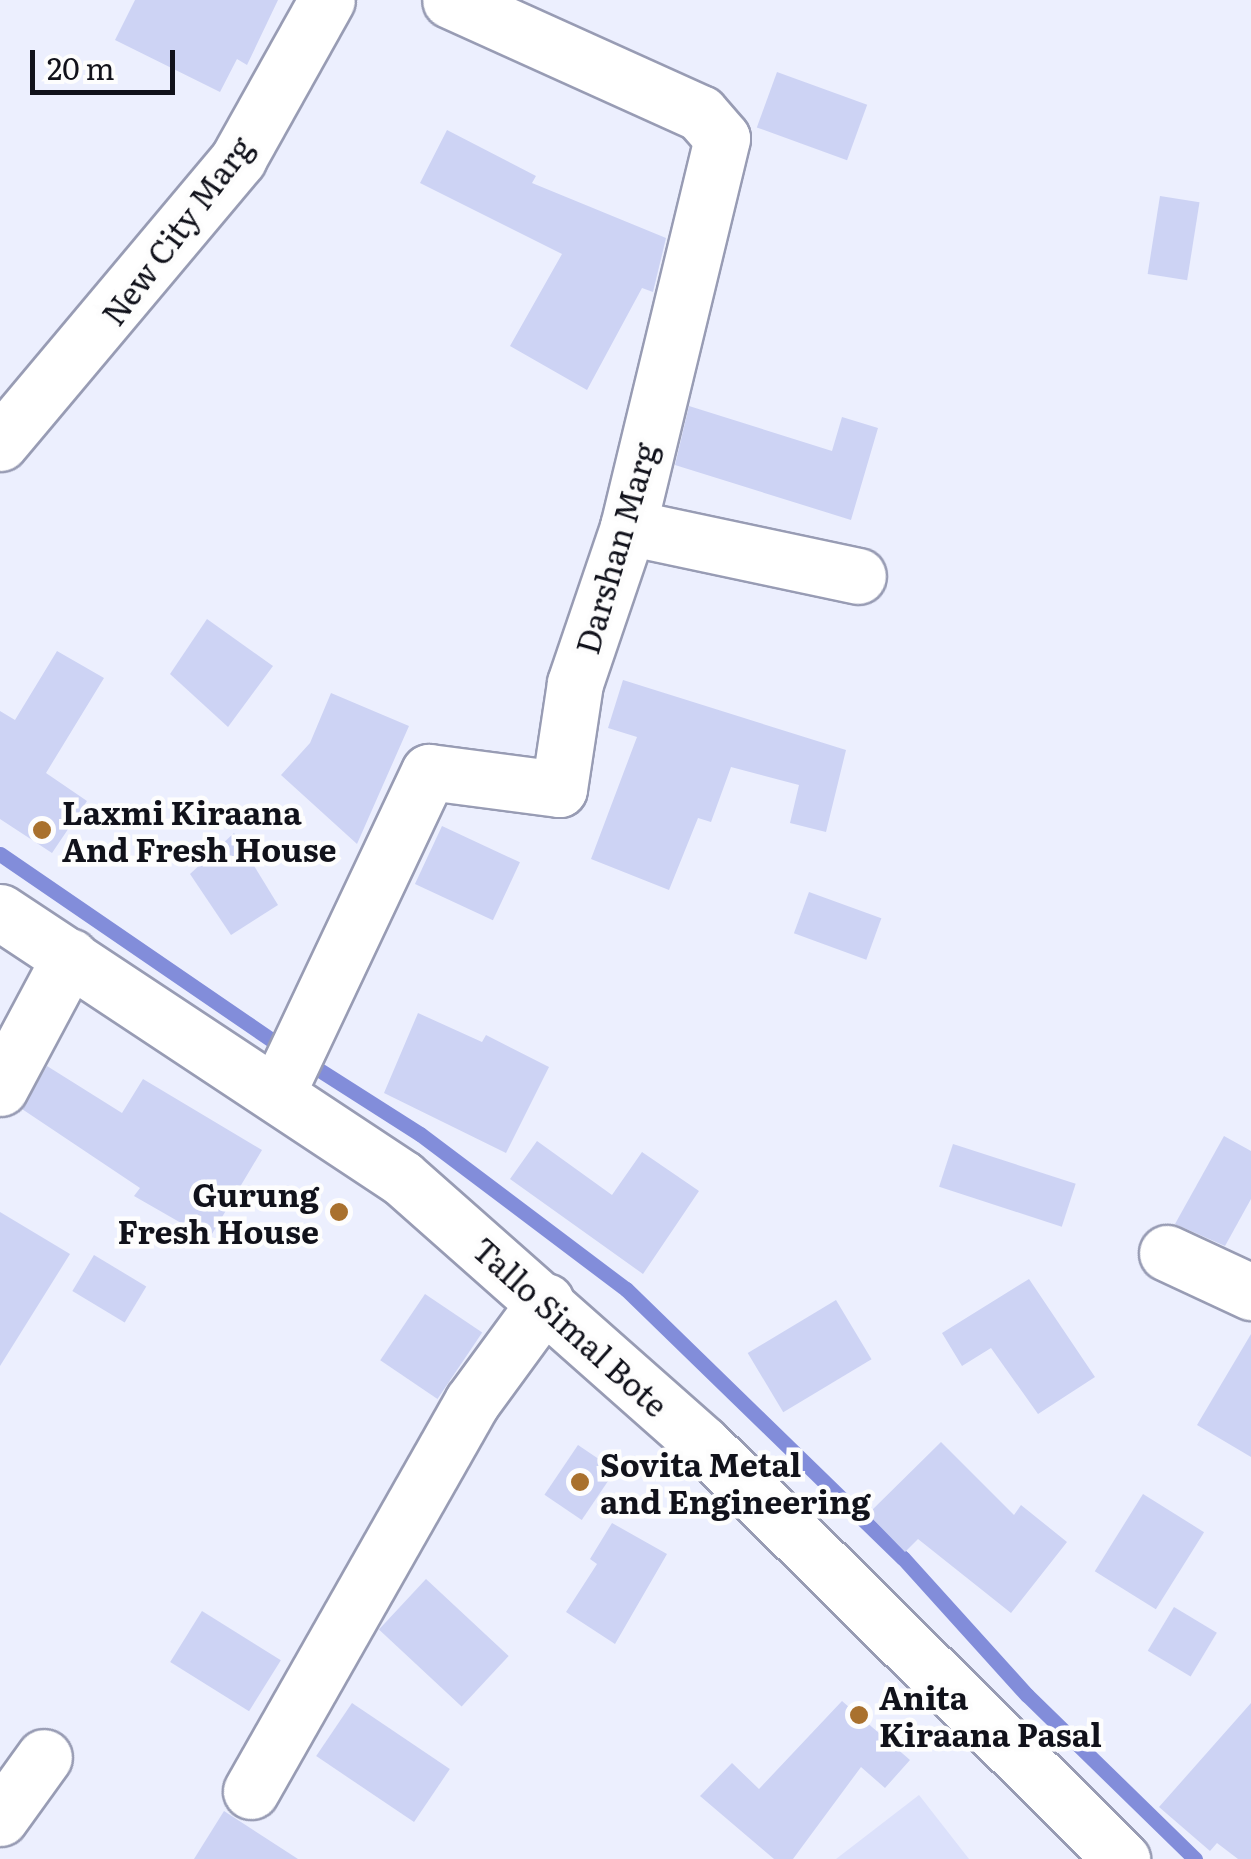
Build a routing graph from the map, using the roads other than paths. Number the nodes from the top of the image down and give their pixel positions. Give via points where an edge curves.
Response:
1 (327, 0) edge
2 (450, 0) edge
3 (0, 443) edge
4 (628, 527) junction
5 (858, 576) dead end
6 (0, 912) edge
7 (70, 957) junction
8 (0, 1088) edge
9 (278, 1091) junction
10 (1167, 1253) dead end
11 (1251, 1292) edge
12 (546, 1301) junction
13 (44, 1757) dead end
14 (251, 1792) dead end
15 (0, 1818) edge
16 (1122, 1859) edge

1 - 3 street, New City Marg via 238,159 140,284
2 - 4 street, Darshan Marg via 700,113 722,138
4 - 5 street
4 - 9 street, Darshan Marg via 576,683 559,789 429,772
6 - 7 street, Tallo Simal Bote
7 - 8 street
7 - 9 street, Tallo Simal Bote
9 - 12 street, Tallo Simal Bote via 402,1178
10 - 11 street
12 - 14 street via 472,1402
12 - 16 street, Tallo Simal Bote via 702,1444
13 - 15 street

